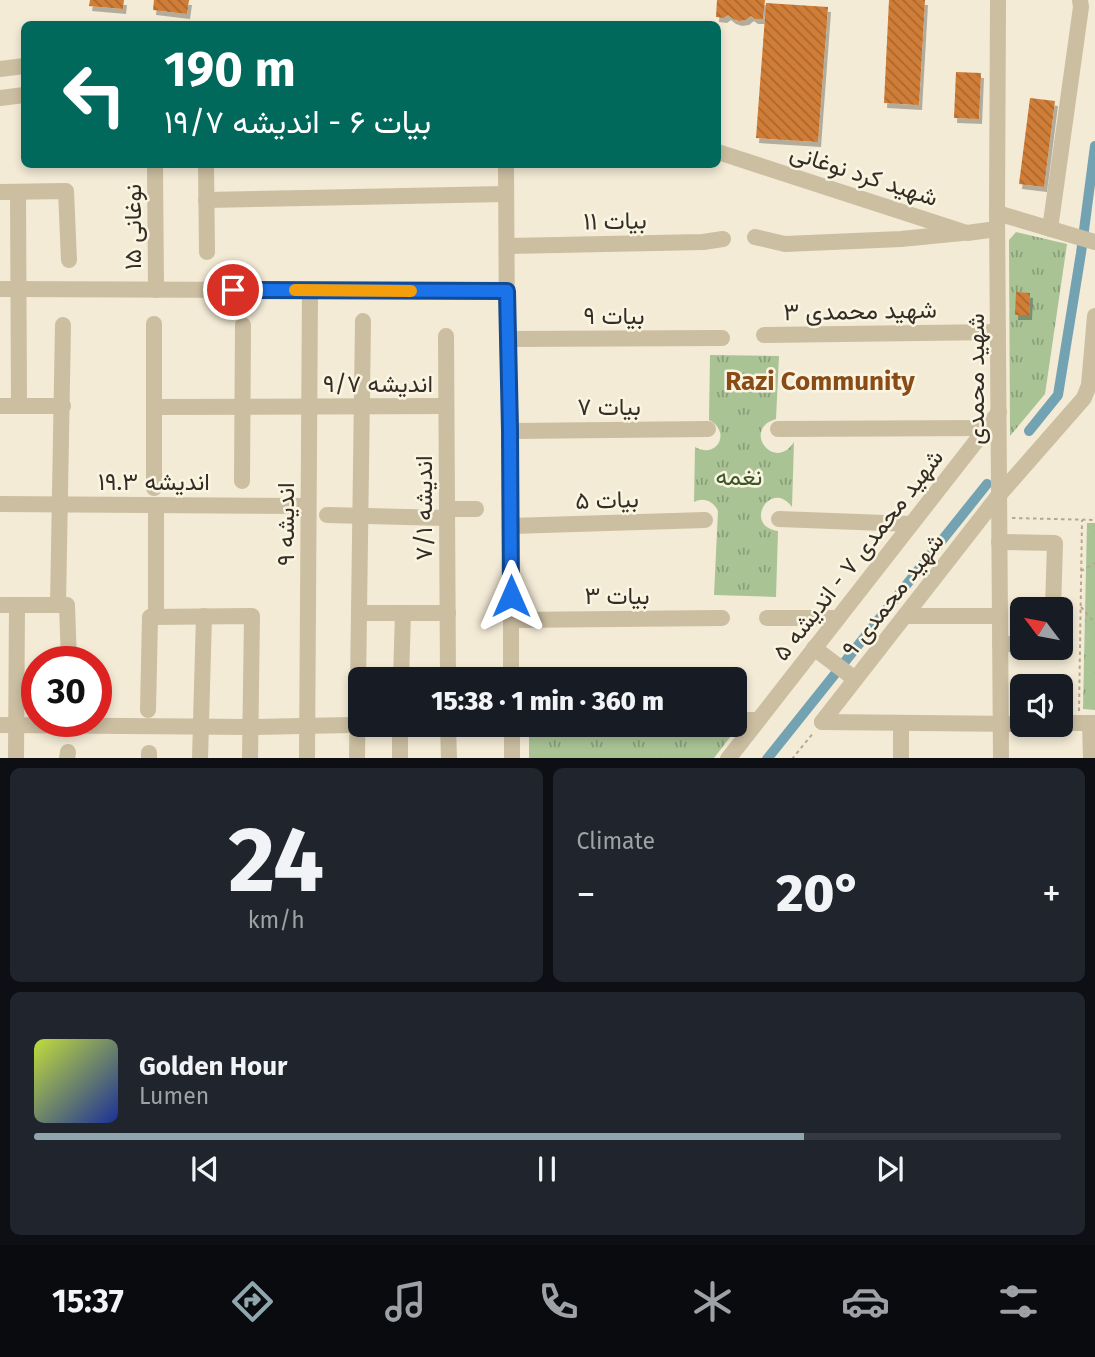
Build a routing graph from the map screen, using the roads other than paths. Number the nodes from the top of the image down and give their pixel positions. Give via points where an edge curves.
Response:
1 (998, 0) edge
2 (1081, 4) edge
3 (21, 66) edge
4 (0, 69) edge
5 (21, 96) edge
6 (0, 99) edge
7 (721, 153) edge
8 (155, 168) edge
9 (206, 168) edge
10 (506, 168) edge
11 (0, 192) edge
12 (18, 192) junction
13 (505, 194) junction
14 (206, 200) junction
15 (997, 221) junction
16 (1050, 229) junction
17 (967, 233) junction
18 (755, 237) dead end
19 (723, 239) dead end
20 (1093, 241) edge
21 (507, 246) junction
22 (207, 252) dead end
23 (69, 260) dead end
24 (0, 289) edge
25 (19, 289) junction
26 (156, 289) junction
27 (310, 290) junction
28 (507, 291) junction
29 (1095, 317) edge
30 (363, 321) dead end
31 (154, 324) dead end
32 (63, 325) dead end
33 (243, 326) dead end
34 (998, 332) junction
35 (764, 335) dead end
36 (446, 336) dead end
37 (722, 338) dead end
38 (507, 339) junction
39 (1092, 385) edge
40 (0, 406) edge
41 (19, 406) junction
42 (62, 406) junction
43 (362, 406) junction
44 (446, 406) junction
45 (154, 407) junction
46 (242, 407) junction
47 (309, 407) junction
48 (999, 412) junction
49 (986, 428) junction
50 (708, 429) dead end
51 (778, 429) dead end
52 (510, 430) junction
53 (242, 481) dead end
54 (999, 495) junction
55 (155, 497) junction
56 (0, 503) edge
57 (61, 504) junction
58 (308, 506) junction
59 (476, 509) dead end
60 (447, 514) junction
61 (327, 515) dead end
62 (361, 516) junction
63 (779, 519) dead end
64 (705, 520) dead end
65 (911, 524) junction
66 (511, 526) junction
67 (999, 542) junction
68 (1053, 597) edge
69 (0, 605) edge
70 (17, 605) junction
71 (58, 605) junction
72 (359, 613) junction
73 (403, 613) junction
74 (448, 613) junction
75 (204, 616) junction
76 (905, 616) junction
77 (1000, 616) junction
78 (156, 617) junction
79 (722, 618) dead end
80 (767, 618) dead end
81 (838, 618) junction
82 (511, 620) junction
83 (1000, 644) junction
84 (1010, 644) edge
85 (68, 646) edge
86 (814, 648) junction
87 (358, 667) edge
88 (401, 667) edge
89 (448, 667) edge
90 (511, 667) edge
91 (855, 679) junction
92 (148, 710) dead end
93 (747, 720) edge
94 (758, 720) junction
95 (901, 723) junction
96 (1088, 723) edge
97 (17, 724) junction
98 (1001, 724) junction
99 (1010, 724) edge
100 (0, 725) edge
101 (348, 725) edge
102 (201, 726) junction
103 (307, 726) junction
104 (250, 727) junction
105 (357, 737) edge
106 (400, 737) edge
107 (448, 737) edge
108 (512, 737) edge
109 (16, 758) edge
110 (200, 758) edge
111 (250, 758) edge
112 (307, 758) edge
113 (357, 758) edge
114 (400, 758) edge
115 (449, 758) edge
116 (512, 758) edge
117 (728, 758) edge
118 (901, 758) edge
119 (1001, 758) edge
120 (1091, 758) edge

1 - 15 street, شهید محمدی
2 - 16 street
3 - 4 street
5 - 6 street
7 - 17 street, شهید کرد نوغانی
8 - 26 street, نوغانی ۱۵
9 - 14 street
10 - 13 street
11 - 12 street
12 - 23 street via 66,191
12 - 25 street
13 - 14 street
13 - 21 street
14 - 22 street
15 - 16 street
15 - 17 street, شهید کرد نوغانی
15 - 34 street, شهید محمدی
16 - 20 street
17 - 18 street via 785,244
19 - 21 street, بیات ۱۱
21 - 28 street
24 - 25 street
25 - 26 street
25 - 41 street
26 - 27 street
27 - 28 street
27 - 47 street, اندیشه ۹
28 - 38 street
29 - 39 street
30 - 43 street
31 - 45 street
32 - 42 street
33 - 46 street
34 - 35 street, شهید محمدی ۳
34 - 48 street, شهید محمدی
36 - 44 street, اندیشه ۷/۱
37 - 38 street, بیات ۹
38 - 52 street
39 - 54 street, شهید محمدی ۹
40 - 41 street
41 - 42 street
42 - 57 street
43 - 44 street, اندیشه ۹/۷
43 - 47 street, اندیشه ۹/۷
43 - 62 street
44 - 60 street, اندیشه ۷/۱
45 - 46 street, اندیشه ۹/۷
45 - 55 street
46 - 47 street, اندیشه ۹/۷
46 - 53 street
47 - 58 street, اندیشه ۹
48 - 49 street, شهید محمدی ۷ - اندیشه ۵
48 - 54 street, شهید محمدی
49 - 51 street
49 - 65 street, شهید محمدی ۷ - اندیشه ۵
50 - 52 street, بیات ۷
52 - 66 street
54 - 67 street, شهید محمدی
54 - 76 street, شهید محمدی ۹
55 - 57 street, اندیشه ۱۹.۳
55 - 58 street, اندیشه ۱۹.۳
55 - 78 street
56 - 57 street, اندیشه ۱۹.۳
57 - 71 street
58 - 103 street, اندیشه ۹
59 - 60 street
60 - 62 street
60 - 74 street, اندیشه ۷/۱
61 - 62 street
62 - 72 street
63 - 65 street
64 - 66 street, بیات ۵
65 - 81 street, شهید محمدی ۷ - اندیشه ۵
66 - 82 street
67 - 68 street via 1055,543
67 - 77 street, شهید محمدی
69 - 70 street
70 - 71 street
70 - 97 street
71 - 85 street via 67,605
72 - 73 street
72 - 87 street
73 - 74 street
73 - 88 street
74 - 89 street, اندیشه ۷/۱
75 - 78 street
75 - 102 street
75 - 104 street via 252,616
76 - 77 street
76 - 91 street, شهید محمدی ۹
77 - 83 street, شهید محمدی
78 - 92 street via 150,617
79 - 82 street, بیات ۳
80 - 81 street
81 - 86 street, شهید محمدی ۷ - اندیشه ۵
82 - 90 street
83 - 84 street
83 - 98 street, شهید محمدی
86 - 91 street
86 - 94 street, شهید محمدی ۷ - اندیشه ۵
91 - 95 street, شهید محمدی ۹ via 822,722
93 - 94 street
94 - 117 street, شهید محمدی ۷ - اندیشه ۵
95 - 98 street
95 - 118 street
96 - 120 street
97 - 100 street
97 - 102 street
97 - 109 street
98 - 99 street
98 - 119 street, شهید محمدی
101 - 103 street
102 - 104 street
102 - 110 street
103 - 104 street
103 - 112 street, اندیشه ۹
104 - 111 street
105 - 113 street
106 - 114 street
107 - 115 street
108 - 116 street

